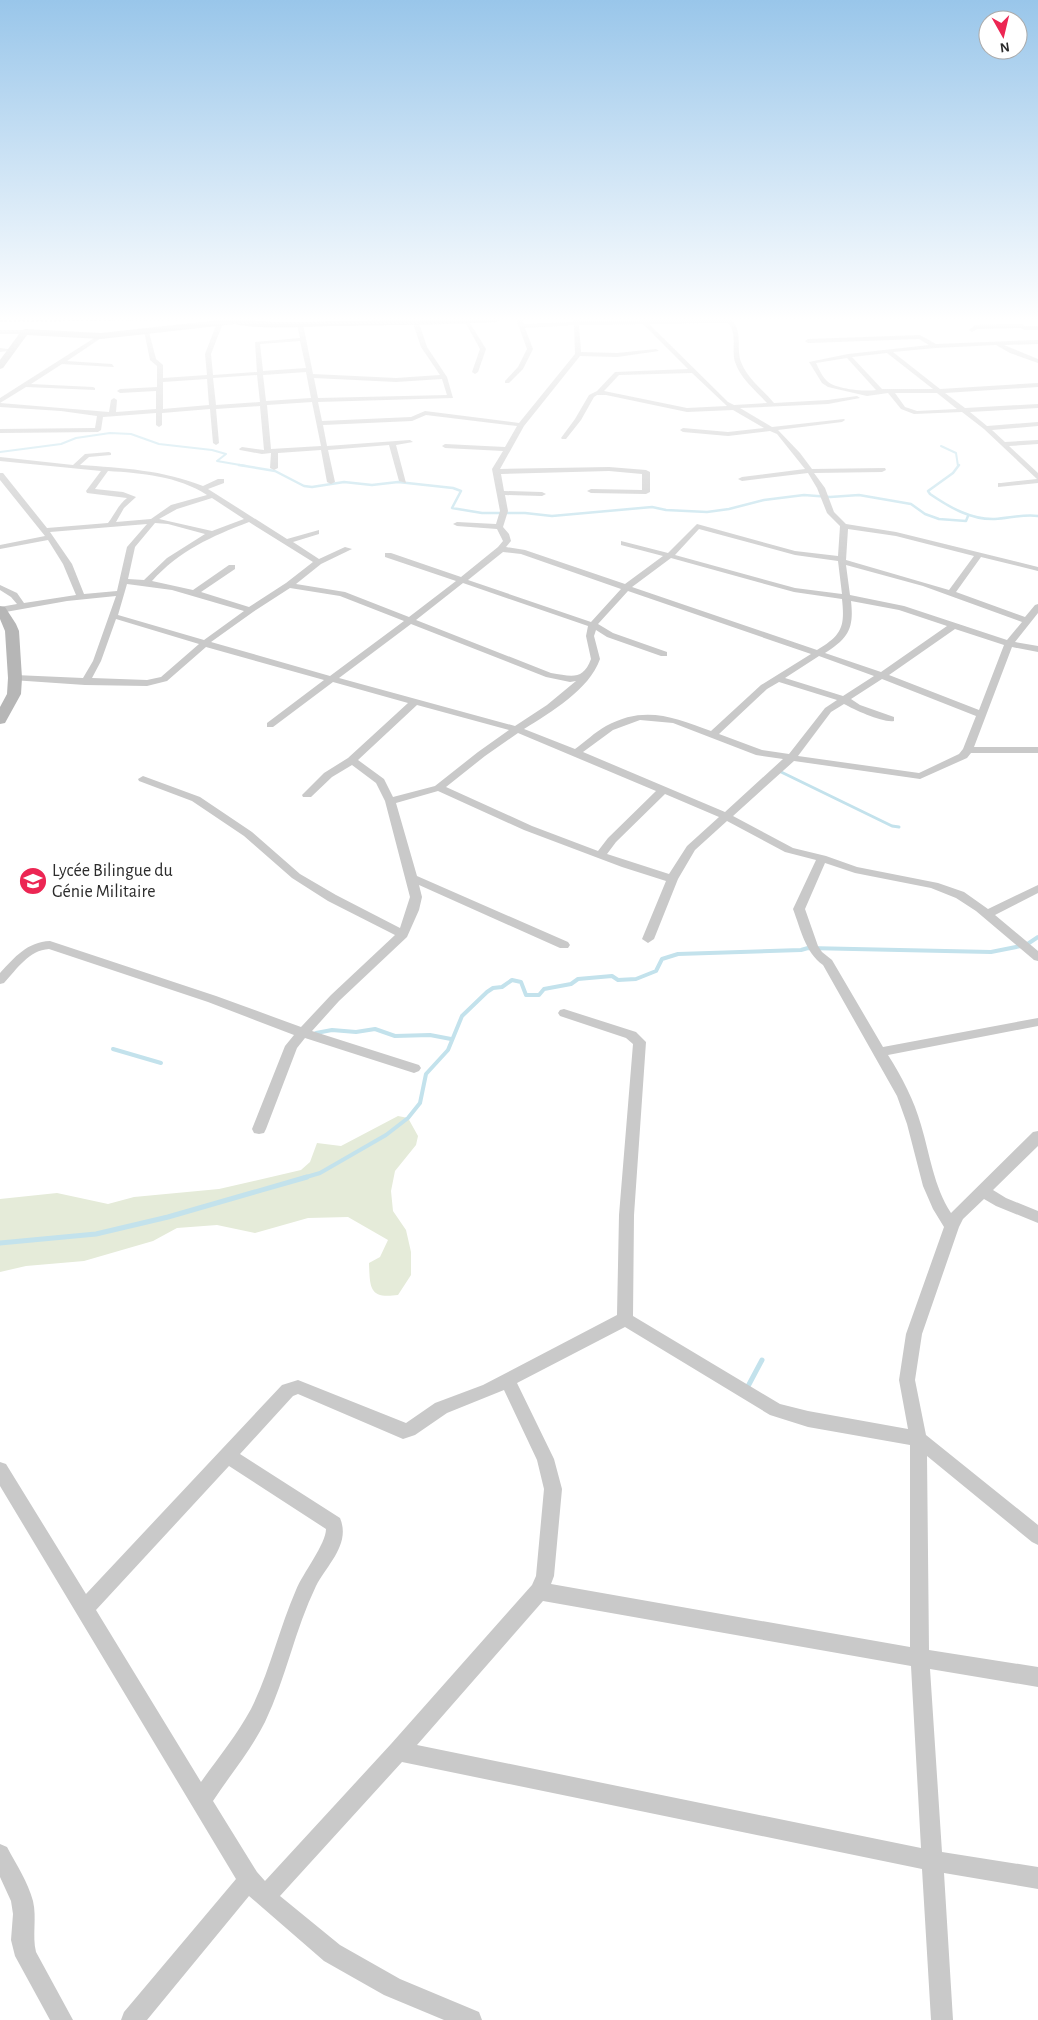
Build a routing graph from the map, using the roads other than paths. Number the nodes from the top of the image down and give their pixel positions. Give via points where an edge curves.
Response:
1 (89, 413) edge
2 (124, 413) edge
3 (160, 413) edge
4 (214, 413) edge
5 (265, 413) edge
6 (318, 413) edge
7 (424, 413) edge
8 (427, 413) edge
9 (530, 413) edge
10 (582, 413) edge
11 (742, 413) edge
12 (968, 413) edge
13 (112, 414) joint
14 (100, 415) junction
15 (842, 420) dead end
16 (320, 423) junction
17 (1038, 424) edge
18 (521, 425) junction
19 (159, 426) dead end
20 (986, 428) junction
21 (772, 429) junction
22 (683, 430) dead end
23 (0, 431) edge
24 (564, 438) dead end
25 (410, 442) dead end
26 (1038, 442) edge
27 (216, 443) dead end
28 (392, 443) junction
29 (1002, 444) junction
30 (445, 446) dead end
31 (324, 448) junction
32 (242, 449) dead end
33 (507, 449) junction
34 (271, 452) junction
35 (109, 454) dead end
36 (0, 459) edge
37 (74, 467) junction
38 (106, 468) junction
39 (274, 468) dead end
40 (882, 470) dead end
41 (810, 471) junction
42 (496, 472) junction
43 (0, 475) edge
44 (1038, 476) edge
45 (742, 479) dead end
46 (403, 480) dead end
47 (1038, 480) edge
48 (221, 482) dead end
49 (331, 482) dead end
50 (1001, 485) dead end
51 (203, 489) junction
52 (591, 491) dead end
53 (500, 493) junction
54 (542, 494) dead end
55 (213, 495) junction
56 (250, 519) junction
57 (154, 521) junction
58 (111, 523) junction
59 (457, 524) dead end
60 (844, 526) junction
61 (499, 527) junction
62 (316, 532) dead end
63 (47, 533) junction
64 (212, 534) junction
65 (286, 542) junction
66 (624, 543) dead end
67 (0, 546) edge
68 (348, 549) dead end
69 (501, 549) junction
70 (388, 555) dead end
71 (979, 555) junction
72 (669, 556) junction
73 (842, 560) junction
74 (318, 562) junction
75 (232, 567) dead end
76 (1038, 569) edge
77 (124, 580) junction
78 (461, 580) junction
79 (147, 582) junction
80 (289, 586) junction
81 (0, 587) edge
82 (627, 587) junction
83 (121, 592) junction
84 (195, 593) junction
85 (951, 593) junction
86 (81, 596) junction
87 (845, 597) junction
88 (22, 606) junction
89 (1038, 607) edge
90 (0, 610) edge
91 (250, 610) junction
92 (113, 616) junction
93 (412, 620) junction
94 (1027, 621) junction
95 (955, 624) junction
96 (593, 625) junction
97 (206, 644) junction
98 (1009, 644) junction
99 (1038, 649) edge
100 (818, 653) junction
101 (664, 654) dead end
102 (881, 675) junction
103 (584, 677) junction
104 (15, 678) junction
105 (780, 679) junction
106 (333, 680) junction
107 (85, 682) junction
108 (843, 699) junction
109 (415, 702) junction
110 (982, 715) junction
111 (892, 719) dead end
112 (0, 720) edge
113 (270, 725) dead end
114 (518, 730) junction
115 (712, 735) junction
116 (968, 750) junction
117 (1038, 750) edge
118 (576, 753) junction
119 (792, 757) junction
120 (352, 760) junction
121 (143, 779) dead end
122 (439, 788) junction
123 (663, 790) junction
124 (307, 795) dead end
125 (390, 801) junction
126 (725, 816) junction
127 (601, 855) junction
128 (822, 858) junction
129 (412, 878) junction
130 (672, 879) junction
131 (1038, 889) edge
132 (986, 914) junction
133 (403, 934) junction
134 (648, 939) dead end
135 (564, 945) dead end
136 (1038, 957) edge
137 (0, 980) edge
138 (564, 1013) dead end
139 (1038, 1022) edge
140 (303, 1033) junction
141 (879, 1052) junction
142 (414, 1068) dead end
143 (259, 1129) dead end
144 (1038, 1136) edge
145 (983, 1191) junction
146 (1038, 1217) edge
147 (952, 1226) junction
148 (625, 1319) junction
149 (508, 1381) junction
150 (918, 1439) junction
151 (227, 1455) junction
152 (0, 1470) edge
153 (1038, 1536) edge
154 (539, 1591) junction
155 (84, 1609) junction
156 (920, 1658) junction
157 (1038, 1677) edge
158 (398, 1752) junction
159 (200, 1800) junction
160 (0, 1854) edge
161 (932, 1861) junction
162 (1038, 1878) edge
163 (249, 1880) junction
164 (265, 1897) junction
165 (62, 2020) edge
166 (132, 2020) edge
167 (471, 2020) edge
168 (942, 2020) edge

1 - 14 street
2 - 13 street
3 - 19 street
4 - 27 street
5 - 34 street
6 - 16 street
7 - 16 street via 412,419
8 - 18 street
9 - 18 street
10 - 24 street
11 - 21 street
12 - 20 street
13 - 14 street
14 - 23 street via 98,430 67,434
15 - 21 street
16 - 31 street
17 - 20 street
18 - 33 street
20 - 29 street
21 - 22 street via 728,434
21 - 41 street via 779,433
25 - 28 street
26 - 29 street
28 - 31 street
28 - 46 street
29 - 44 street
30 - 33 street
31 - 34 street
31 - 49 street
32 - 34 street
33 - 42 street
34 - 39 street
35 - 37 street via 87,455
36 - 37 street
37 - 38 street
38 - 51 street via 155,472
38 - 58 street via 90,491 132,498 121,507
40 - 41 street
41 - 45 street
41 - 60 street via 824,493 831,513
42 - 52 street via 609,469 646,472 646,492
42 - 53 street
43 - 63 street
47 - 50 street
48 - 51 street
51 - 55 street
53 - 54 street
53 - 61 street via 503,514
55 - 56 street
55 - 57 street via 174,507
56 - 64 street
56 - 65 street
57 - 58 street
57 - 64 street
57 - 77 street via 131,546
58 - 63 street
59 - 61 street
60 - 71 street via 896,534
60 - 73 street
61 - 69 street via 507,541
62 - 65 street
63 - 67 street
63 - 86 street via 78,584
64 - 79 street via 178,551
65 - 74 street
66 - 72 street
68 - 74 street
69 - 78 street
69 - 82 street via 522,552
70 - 78 street
71 - 76 street
71 - 85 street
72 - 73 street via 697,526 795,553
72 - 82 street
72 - 87 street via 794,590
73 - 85 street
73 - 87 street
74 - 80 street
75 - 84 street
77 - 79 street
77 - 83 street
78 - 93 street
78 - 96 street
79 - 84 street
80 - 91 street
80 - 93 street via 342,594
81 - 88 street via 14,595
82 - 96 street
82 - 100 street
83 - 86 street
83 - 92 street
84 - 91 street
85 - 94 street
86 - 88 street
87 - 95 street via 901,608
87 - 100 street via 848,622 842,636
88 - 90 street
89 - 94 street
90 - 104 main road via 12,632
91 - 97 street
92 - 97 street
92 - 107 street via 97,661
93 - 103 street via 549,675 570,679
93 - 106 street
94 - 98 street
95 - 98 street
95 - 102 street
96 - 101 street via 610,635
96 - 103 street via 590,635 596,657
97 - 106 street
97 - 107 street via 158,682
98 - 99 street
98 - 110 street
100 - 102 street
100 - 105 street
102 - 108 street
102 - 110 street
103 - 114 street
104 - 107 street
104 - 112 main road via 14,694
105 - 108 street
105 - 115 street via 764,688
106 - 109 street
106 - 113 street
108 - 111 street
108 - 119 street via 828,710
109 - 114 street
109 - 120 street
110 - 116 street
114 - 118 street
114 - 122 street
115 - 118 street via 669,719 639,717 610,728
115 - 119 street via 750,750
116 - 117 street
116 - 119 street via 963,756 920,776
118 - 123 street
119 - 126 street
120 - 124 street via 328,775
120 - 125 street via 380,782
121 - 133 street via 196,799 248,834 290,872 332,898
122 - 125 street
122 - 127 street via 528,828
123 - 126 street
123 - 127 street
125 - 129 street
126 - 128 street via 789,850
126 - 130 street via 691,848
127 - 130 street
128 - 132 street via 855,870 934,885 960,895
128 - 141 street via 798,909 812,946 828,963
129 - 133 street via 416,897
129 - 135 street
130 - 134 street
131 - 132 street
132 - 136 street
133 - 140 street
137 - 140 street via 32,947 50,945
138 - 148 street via 631,1035 640,1042 626,1209
139 - 141 street
140 - 142 street
140 - 143 street via 291,1046
141 - 147 street via 904,1096 930,1186
144 - 145 street
145 - 146 street
145 - 147 street
147 - 150 street via 914,1334 910,1356 908,1380
148 - 149 street
148 - 150 street via 776,1410 808,1420
149 - 151 street via 441,1408 403,1431 294,1387
149 - 154 street via 545,1459 553,1489 545,1576
150 - 153 street
150 - 156 street
151 - 155 street
151 - 159 street via 334,1524 336,1532 334,1541 304,1591 257,1716
152 - 155 street
154 - 156 street
154 - 158 street
155 - 159 street
156 - 157 street
156 - 161 street
158 - 161 street
158 - 164 street
159 - 163 street
160 - 165 street via 22,1900 22,1940 26,1956
161 - 162 street
161 - 168 street
163 - 164 street
163 - 166 street
164 - 167 street via 332,1953 392,1987

